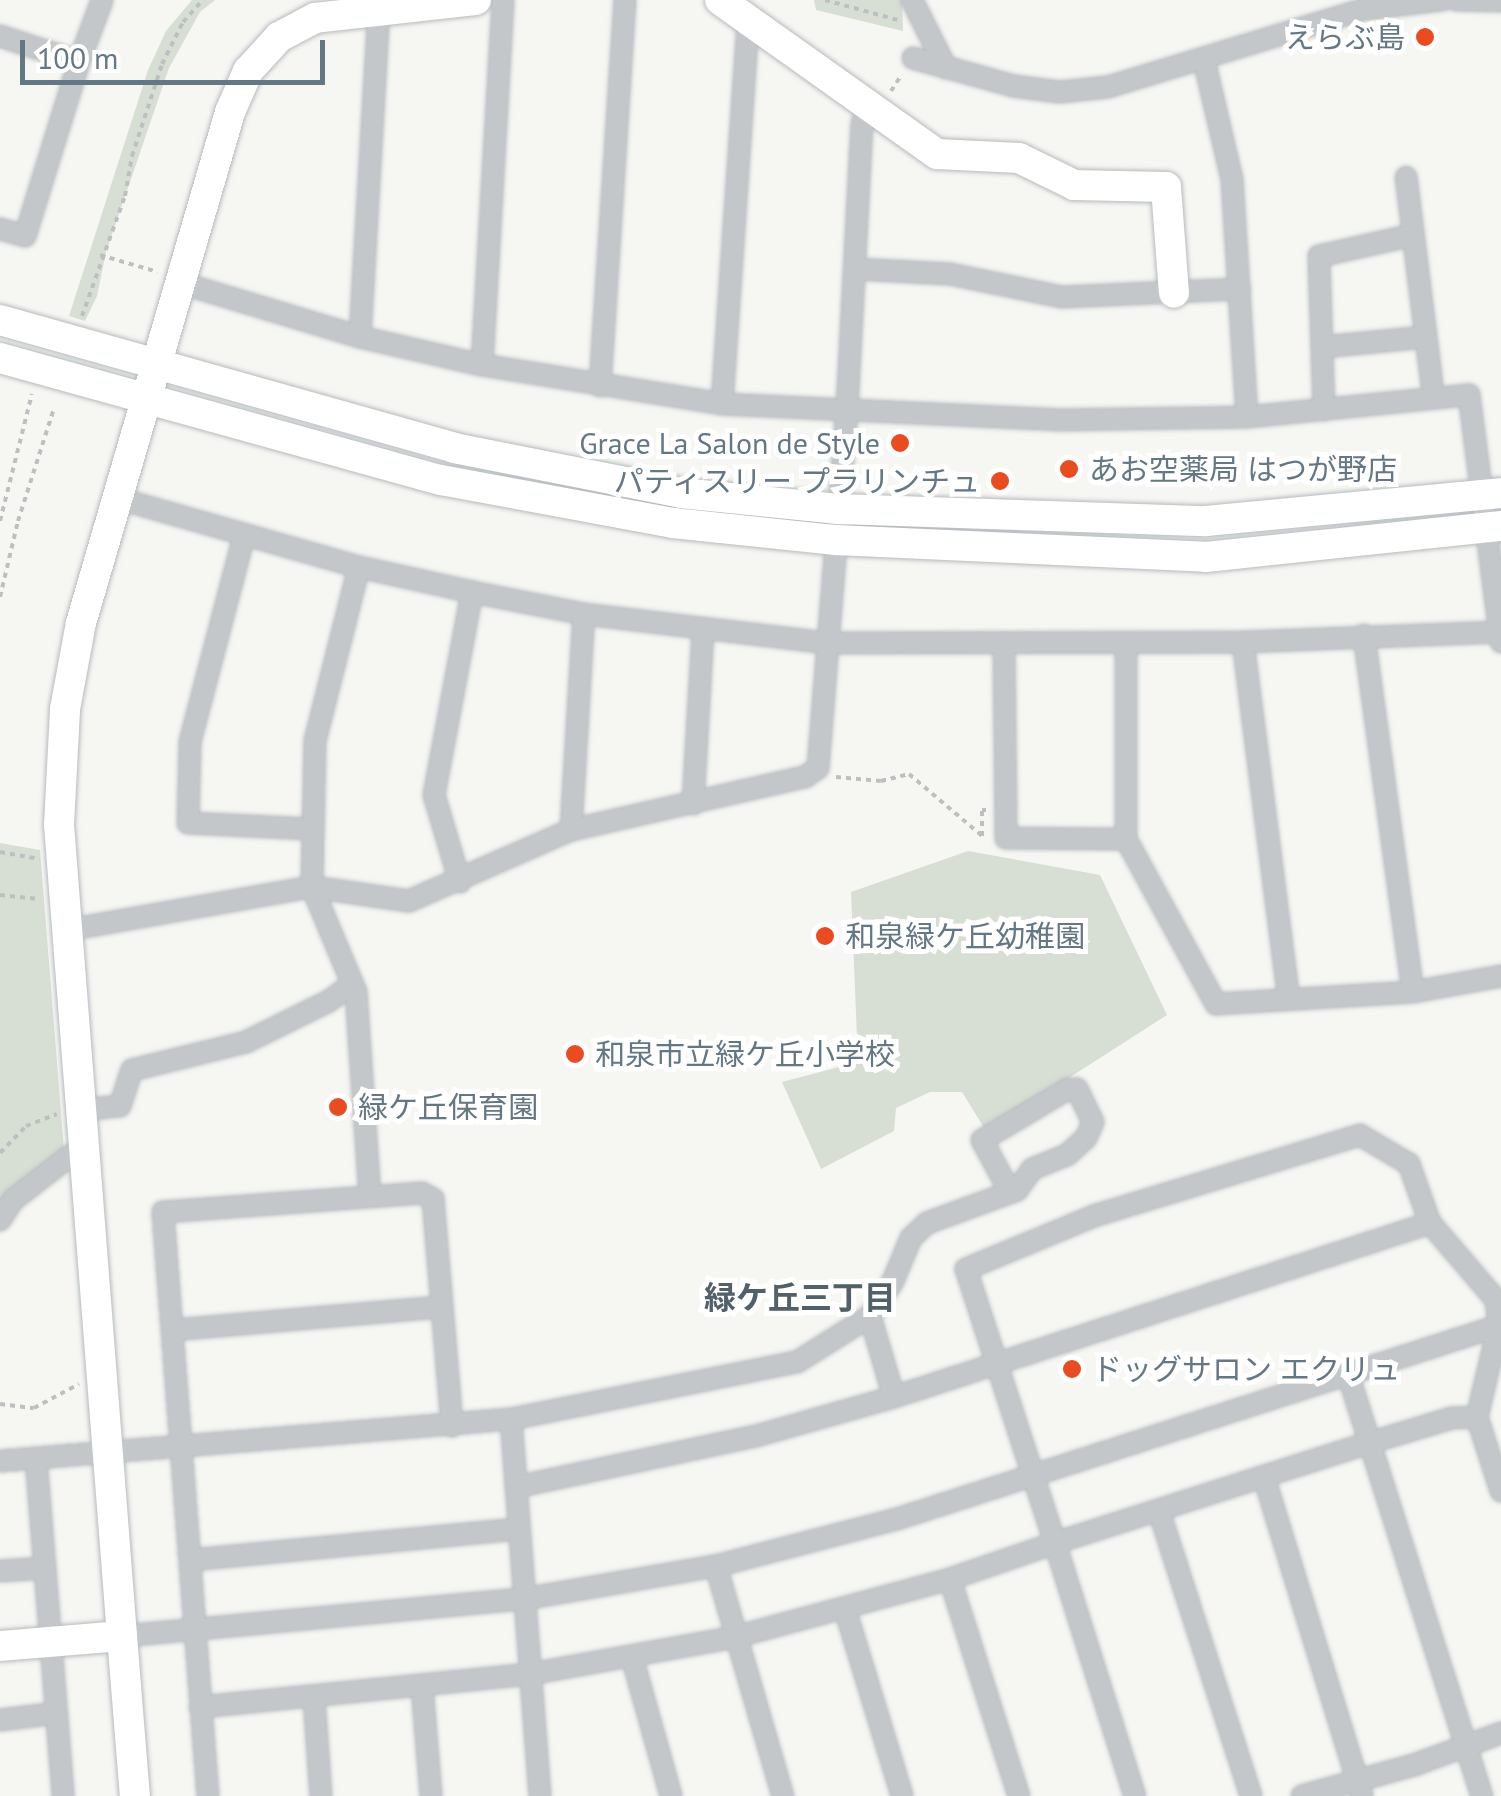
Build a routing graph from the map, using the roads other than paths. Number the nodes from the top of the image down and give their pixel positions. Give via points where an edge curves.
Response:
1 (102, 0) edge
2 (476, 0) edge
3 (503, 0) edge
4 (624, 0) edge
5 (720, 0) edge
6 (912, 0) edge
7 (1442, 0) edge
8 (1456, 0) edge
9 (1501, 1) edge
10 (378, 12) junction
11 (748, 20) junction
12 (0, 36) edge
13 (913, 58) road end
14 (1204, 60) junction
15 (80, 62) junction
16 (946, 68) junction
17 (873, 109) junction
18 (1406, 178) dead end
19 (0, 230) edge
20 (1413, 235) junction
21 (855, 270) junction
22 (174, 279) junction
23 (1240, 289) junction
24 (1174, 293) junction
25 (0, 320) edge
26 (360, 337) junction
27 (1426, 337) junction
28 (1322, 347) junction
29 (0, 358) edge
30 (482, 365) junction
31 (156, 366) junction
32 (1432, 385) dead end
33 (600, 386) junction
34 (148, 402) junction
35 (722, 404) junction
36 (847, 409) junction
37 (1324, 410) junction
38 (1248, 417) junction
39 (1491, 494) edge
40 (117, 498) junction
41 (838, 509) junction
42 (1493, 528) edge
43 (244, 536) junction
44 (836, 540) junction
45 (359, 567) junction
46 (472, 592) junction
47 (584, 614) junction
48 (703, 630) junction
49 (1501, 635) edge
50 (1364, 636) junction
51 (1244, 642) junction
52 (827, 643) junction
53 (1004, 644) junction
54 (1126, 644) junction
55 (693, 804) junction
56 (312, 829) junction
57 (571, 830) junction
58 (1126, 839) junction
59 (460, 882) junction
60 (312, 887) junction
61 (67, 930) junction
62 (1501, 976) edge
63 (352, 984) junction
64 (1412, 992) junction
65 (1289, 999) junction
66 (82, 1110) junction
67 (84, 1145) junction
68 (1010, 1192) junction
69 (370, 1196) junction
70 (0, 1220) edge
71 (1430, 1222) junction
72 (442, 1307) junction
73 (870, 1316) junction
74 (1500, 1325) edge
75 (172, 1330) junction
76 (997, 1366) junction
77 (1348, 1374) junction
78 (894, 1397) junction
79 (1477, 1416) junction
80 (510, 1419) junction
81 (452, 1426) junction
82 (1369, 1443) junction
83 (182, 1446) junction
84 (108, 1453) junction
85 (36, 1458) junction
86 (0, 1461) edge
87 (1033, 1474) junction
88 (1264, 1477) junction
89 (516, 1487) junction
90 (1501, 1491) edge
91 (1159, 1510) junction
92 (519, 1529) junction
93 (1056, 1543) junction
94 (190, 1560) junction
95 (716, 1566) junction
96 (45, 1568) junction
97 (0, 1571) edge
98 (950, 1579) junction
99 (524, 1599) junction
100 (845, 1609) junction
101 (194, 1630) junction
102 (122, 1636) junction
103 (736, 1637) junction
104 (51, 1642) junction
105 (0, 1646) edge
106 (632, 1658) junction
107 (530, 1674) junction
108 (422, 1686) junction
109 (314, 1696) junction
110 (200, 1708) junction
111 (56, 1713) junction
112 (0, 1720) edge
113 (1501, 1733) edge
114 (1466, 1747) junction
115 (1359, 1788) edge
116 (63, 1796) edge
117 (136, 1796) edge
118 (208, 1796) edge
119 (321, 1796) edge
120 (431, 1796) edge
121 (540, 1796) edge
122 (671, 1796) edge
123 (783, 1796) edge
124 (902, 1796) edge
125 (1020, 1796) edge
126 (1135, 1796) edge
127 (1250, 1796) edge
128 (1302, 1796) edge
129 (1482, 1796) edge

1 - 15 street
2 - 10 street
3 - 30 street
4 - 33 street
5 - 11 street
6 - 16 street
7 - 14 street via 1364,9
8 - 9 street
10 - 22 street via 315,18 279,37 248,72
10 - 26 street
11 - 17 street
11 - 35 street
12 - 15 street
13 - 16 street
14 - 16 street via 1142,79 1060,92
14 - 23 street via 1232,179
15 - 19 street via 25,236
17 - 21 street via 862,124
17 - 24 street via 936,154 1018,158 1074,185 1166,187
18 - 20 street
20 - 27 street
20 - 28 street via 1319,256
21 - 24 street via 950,274 1062,297
21 - 36 street
22 - 26 street
22 - 31 street
23 - 24 street
23 - 38 street
25 - 31 street
26 - 30 street
27 - 28 street
27 - 32 street
28 - 37 street
29 - 34 street
30 - 33 street
31 - 34 street
31 - 41 street via 473,452 681,494
33 - 35 street
34 - 40 street
34 - 44 street via 441,480 673,523
35 - 36 street
36 - 38 street via 1058,420
36 - 41 street
37 - 38 street
37 - 39 street via 1469,395
39 - 41 street via 1206,521
39 - 42 street
40 - 43 street
40 - 61 street via 64,709 59,787
41 - 44 street
42 - 44 street via 1206,557
42 - 49 street
43 - 45 street
43 - 56 street via 190,742 188,823
44 - 52 street
45 - 46 street
45 - 56 street via 315,741
46 - 47 street
46 - 59 street via 434,796
47 - 48 street
47 - 57 street
48 - 52 street
48 - 55 street
49 - 50 street
50 - 51 street
50 - 64 street
51 - 54 street
51 - 65 street
52 - 53 street
52 - 55 street via 818,768 805,777
53 - 54 street
53 - 58 street via 1006,838
54 - 58 street
55 - 57 street
56 - 60 street
57 - 59 street
58 - 65 street via 1216,1004
59 - 60 street via 409,900
60 - 61 street
60 - 63 street
61 - 66 street
62 - 64 street
63 - 66 street via 246,1042 132,1070 120,1106
63 - 69 street
64 - 65 street
66 - 67 street
67 - 70 street via 13,1200
67 - 84 street
68 - 68 street via 1032,1168 1067,1155 1086,1138 1093,1122 1077,1088 982,1140
68 - 73 street via 927,1223 911,1238
69 - 72 street via 422,1192 433,1199
69 - 75 street via 162,1212
71 - 74 street via 1496,1300
71 - 76 street
71 - 76 street via 1408,1164 1360,1135 1094,1216 966,1269
72 - 75 street
72 - 81 street
73 - 78 street
73 - 80 street via 797,1362
74 - 77 street
74 - 79 street
75 - 83 street
76 - 78 street
76 - 87 street
77 - 82 street
77 - 87 street
78 - 89 street via 756,1436
79 - 82 street
79 - 90 street
80 - 81 street
80 - 89 street
81 - 83 street
82 - 88 street
82 - 114 street
83 - 84 street
83 - 94 street
84 - 85 street
84 - 102 street
85 - 86 street
85 - 96 street
87 - 93 street
87 - 95 street via 900,1518
88 - 91 street
88 - 115 street
89 - 92 street
91 - 93 street
91 - 127 street
92 - 94 street
92 - 99 street
93 - 98 street
93 - 126 street
94 - 101 street
95 - 99 street
95 - 103 street
96 - 97 street
96 - 104 street
98 - 100 street
98 - 125 street
99 - 101 street
99 - 107 street
100 - 103 street
100 - 124 street
101 - 102 street
101 - 110 street
102 - 104 street
102 - 117 street
103 - 106 street
103 - 123 street
104 - 105 street
104 - 111 street
106 - 107 street
106 - 122 street
107 - 108 street
107 - 121 street
108 - 109 street
108 - 120 street
109 - 110 street
109 - 119 street
110 - 118 street
111 - 112 street
111 - 116 street
113 - 114 street
114 - 115 street
114 - 129 street
115 - 128 street

